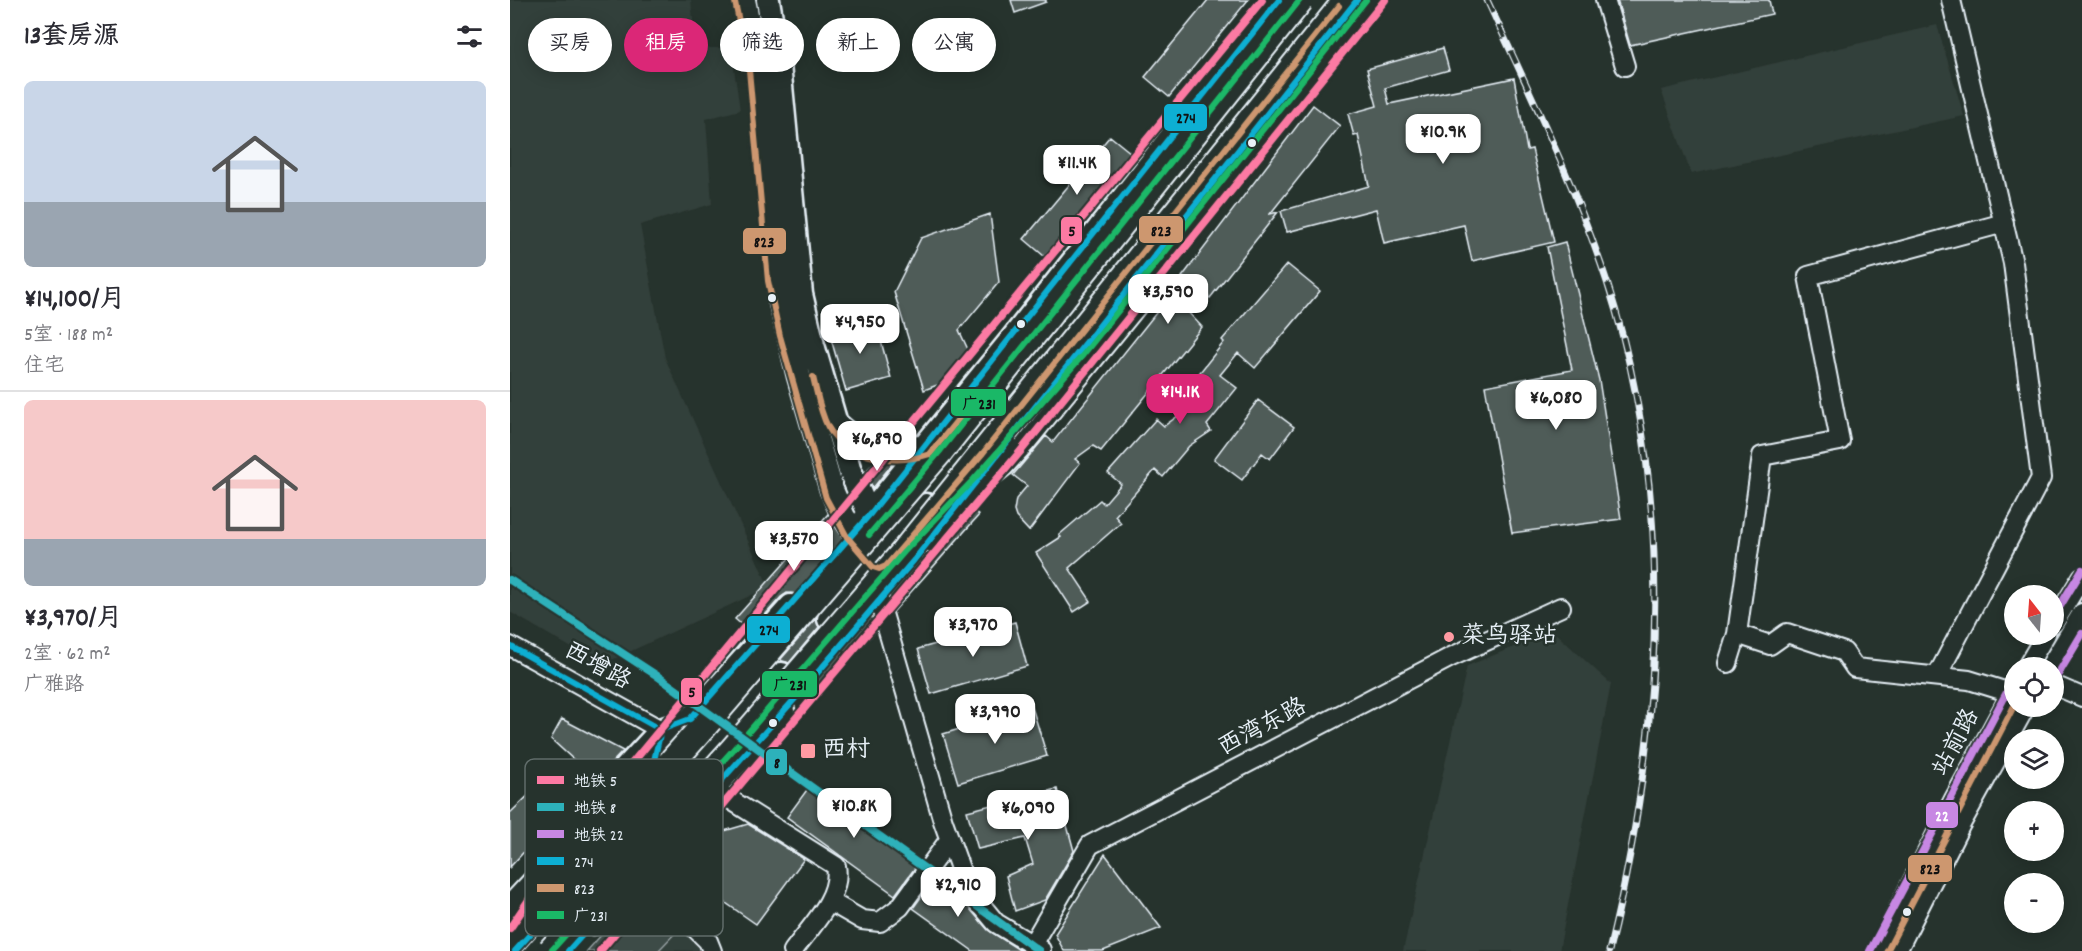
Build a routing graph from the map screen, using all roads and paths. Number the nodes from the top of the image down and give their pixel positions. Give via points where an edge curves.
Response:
1 (744, 0) edge
2 (768, 0) edge
3 (1279, 0) edge
4 (1300, 0) edge
5 (1311, 0) edge
6 (1332, 0) edge
7 (1347, 0) edge
8 (1357, 0) edge
9 (1366, 0) edge
10 (1379, 0) edge
11 (1605, 0) edge
12 (1951, 0) edge
13 (1253, 32) junction
14 (1273, 47) junction
15 (1625, 66) dead end
16 (2004, 222) junction
17 (1054, 285) junction
18 (1090, 306) junction
19 (836, 423) junction
20 (925, 446) junction
21 (971, 491) junction
22 (889, 527) junction
23 (909, 556) junction
24 (2082, 577) edge
25 (815, 580) junction
26 (838, 598) junction
27 (879, 600) junction
28 (1561, 607) dead end
29 (2064, 607) edge
30 (2082, 613) edge
31 (1737, 634) junction
32 (512, 650) edge
33 (2056, 657) edge
34 (1728, 663) dead end
35 (1937, 676) junction
36 (2004, 689) edge
37 (2064, 689) edge
38 (2082, 697) edge
39 (736, 705) junction
40 (2004, 707) edge
41 (2020, 717) edge
42 (690, 719) junction
43 (661, 730) junction
44 (642, 759) edge
45 (654, 759) edge
46 (658, 759) edge
47 (659, 759) edge
48 (676, 759) edge
49 (678, 759) edge
50 (709, 759) edge
51 (723, 761) edge
52 (723, 781) edge
53 (723, 795) edge
54 (949, 840) junction
55 (525, 884) edge
56 (510, 895) edge
57 (525, 895) edge
58 (829, 901) junction
59 (510, 910) edge
60 (525, 912) edge
61 (525, 927) edge
62 (510, 929) edge
63 (525, 936) edge
64 (703, 936) edge
65 (510, 943) edge
66 (561, 945) edge
67 (1038, 947) edge
68 (515, 951) edge
69 (536, 951) edge
70 (712, 951) edge
71 (793, 951) edge
72 (1877, 951) edge
73 (1897, 951) edge

1 - 22 main road via 758,69 780,298 799,376 838,506
2 - 19 main road via 779,65 798,272 813,345
3 - 13 main road
4 - 22 highway, bridge via 940,450
5 - 14 main road
6 - 18 main road
7 - 23 highway, bridge
8 - 18 main road
9 - 23 highway, bridge via 1108,326
10 - 21 street via 1032,436 1004,467
11 - 15 street
12 - 16 street
13 - 14 street
13 - 17 main road
14 - 18 main road
16 - 31 street via 1808,276 1840,441 1762,456
16 - 35 street via 2041,478
17 - 18 street
17 - 20 main road
18 - 21 main road via 1021,423
18 - 22 main road
19 - 20 main road via 853,439 870,447 895,450
19 - 22 main road via 853,480
20 - 22 main road
21 - 22 main road
21 - 23 main road
22 - 23 main road
22 - 25 main road
22 - 26 main road
22 - 27 main road
22 - 47 highway, bridge
22 - 49 highway, bridge
23 - 27 main road
23 - 51 highway, bridge
24 - 29 street
25 - 26 street
25 - 42 main road
26 - 39 main road
26 - 50 main road
27 - 52 main road
27 - 54 street
28 - 67 street, 西湾东路 via 1450,657 1090,845
30 - 33 street
31 - 34 street
31 - 35 street via 1770,645 1787,633 1844,652 1855,668
32 - 43 street, 西增路
35 - 36 street
37 - 38 street
39 - 42 main road
39 - 48 main road
40 - 72 street, 站前路
41 - 73 street, 站前路
42 - 43 main road
42 - 46 street
43 - 44 main road
43 - 45 street
53 - 58 street via 836,866 838,877
54 - 58 street via 900,906 880,922 862,920
54 - 67 street via 967,888 982,909 996,923
55 - 56 main road
57 - 59 highway, bridge
58 - 71 street
60 - 62 street
61 - 65 highway, bridge
63 - 68 main road
64 - 70 street
66 - 69 main road

